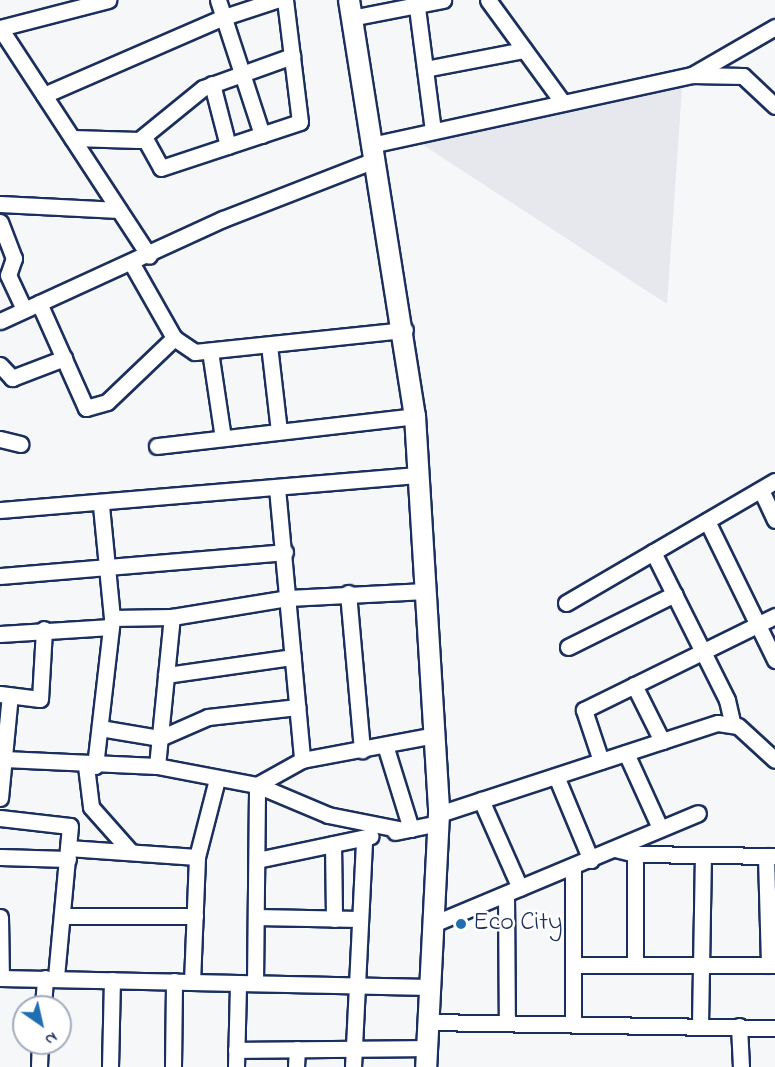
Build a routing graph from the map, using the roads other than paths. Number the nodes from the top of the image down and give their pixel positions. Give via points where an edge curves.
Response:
1 (108, 0) edge
2 (218, 0) edge
3 (276, 0) edge
4 (285, 0) edge
5 (443, 0) edge
6 (488, 0) edge
7 (417, 3) edge
8 (350, 9) edge
9 (221, 18) junction
10 (775, 27) edge
11 (2, 36) edge
12 (524, 50) junction
13 (292, 56) junction
14 (425, 69) junction
15 (240, 75) junction
16 (692, 75) junction
17 (212, 84) junction
18 (44, 95) junction
19 (563, 103) junction
20 (775, 106) edge
21 (433, 131) junction
22 (262, 135) junction
23 (144, 137) junction
24 (72, 138) junction
25 (228, 146) junction
26 (372, 152) junction
27 (0, 204) edge
28 (119, 210) junction
29 (0, 222) edge
30 (149, 256) junction
31 (132, 264) junction
32 (4, 276) edge
33 (39, 303) junction
34 (24, 309) junction
35 (0, 321) edge
36 (405, 330) junction
37 (174, 338) junction
38 (269, 345) junction
39 (210, 351) junction
40 (64, 358) junction
41 (0, 365) edge
42 (415, 416) junction
43 (279, 431) junction
44 (223, 438) junction
45 (0, 439) edge
46 (20, 444) dead end
47 (157, 446) dead end
48 (419, 475) junction
49 (775, 481) edge
50 (278, 488) junction
51 (760, 490) junction
52 (101, 505) junction
53 (0, 510) edge
54 (707, 520) junction
55 (775, 520) edge
56 (285, 552) junction
57 (653, 552) junction
58 (108, 565) junction
59 (0, 576) edge
60 (426, 591) junction
61 (348, 593) junction
62 (675, 594) junction
63 (288, 598) junction
64 (566, 603) dead end
65 (775, 616) edge
66 (172, 617) junction
67 (111, 623) junction
68 (758, 624) junction
69 (44, 628) junction
70 (0, 634) edge
71 (568, 647) dead end
72 (704, 651) junction
73 (293, 657) junction
74 (775, 660) edge
75 (166, 675) junction
76 (634, 685) junction
77 (5, 694) edge
78 (297, 707) junction
79 (732, 722) junction
80 (100, 728) junction
81 (436, 735) junction
82 (160, 738) junction
83 (662, 741) junction
84 (385, 745) junction
85 (362, 750) junction
86 (626, 753) junction
87 (4, 759) junction
88 (302, 760) junction
89 (775, 760) edge
90 (600, 761) junction
91 (91, 766) junction
92 (157, 766) junction
93 (556, 776) junction
94 (217, 779) junction
95 (257, 785) junction
96 (0, 798) edge
97 (481, 800) junction
98 (698, 813) dead end
99 (0, 818) edge
100 (439, 818) junction
101 (660, 828) junction
102 (407, 829) junction
103 (364, 838) junction
104 (333, 844) junction
105 (615, 849) junction
106 (131, 852) junction
107 (68, 854) junction
108 (635, 854) junction
109 (703, 856) junction
110 (770, 856) edge
111 (0, 857) edge
112 (197, 857) junction
113 (256, 860) junction
114 (591, 860) junction
115 (573, 866) junction
116 (513, 891) junction
117 (64, 916) junction
118 (195, 916) junction
119 (0, 917) edge
120 (256, 917) junction
121 (334, 919) junction
122 (360, 920) junction
123 (433, 924) junction
124 (635, 964) junction
125 (573, 965) junction
126 (699, 965) junction
127 (772, 965) edge
128 (1, 978) edge
129 (51, 978) junction
130 (112, 980) junction
131 (174, 981) junction
132 (192, 982) junction
133 (238, 983) junction
134 (255, 983) junction
135 (357, 985) junction
136 (430, 987) junction
137 (46, 995) edge
138 (429, 1022) junction
139 (507, 1022) junction
140 (573, 1022) junction
141 (700, 1025) junction
142 (739, 1026) junction
143 (775, 1028) edge
144 (297, 1049) junction
145 (354, 1049) junction
146 (236, 1050) junction
147 (426, 1058) edge
148 (110, 1067) edge
149 (172, 1067) edge
150 (236, 1067) edge
151 (296, 1067) edge
152 (353, 1067) edge
153 (741, 1067) edge

1 - 11 street
2 - 9 street
3 - 9 street
4 - 13 street
5 - 7 street
6 - 12 street
7 - 8 street
7 - 14 street
8 - 26 main road
9 - 15 street
9 - 18 street
10 - 16 street
11 - 18 street
12 - 14 street
12 - 19 street
13 - 15 street
13 - 22 street via 302,119
14 - 21 street
15 - 17 street
15 - 22 street
16 - 19 street
16 - 20 street via 743,76
17 - 23 street via 191,95
17 - 25 street
18 - 24 street
19 - 21 street
21 - 26 street
22 - 25 street
23 - 24 street
23 - 25 street via 161,168
24 - 28 street
26 - 30 street
26 - 36 main road
27 - 28 street
28 - 30 street
29 - 32 street via 14,258
30 - 31 street
31 - 33 street
31 - 37 street
32 - 34 street
33 - 34 street
33 - 40 street
34 - 35 street
36 - 38 street
36 - 42 main road
37 - 39 street via 195,352
37 - 40 street via 99,408 86,408
38 - 39 street
38 - 43 street
39 - 44 street
40 - 41 street via 12,378
42 - 43 street
42 - 48 main road
43 - 44 street
44 - 47 street
45 - 46 street
48 - 50 street
48 - 60 main road
49 - 51 street
50 - 52 street
50 - 56 street
51 - 54 street
51 - 55 street
52 - 53 street
52 - 58 street
54 - 57 street
54 - 68 street
56 - 58 street
56 - 63 street
57 - 62 street
57 - 64 street
58 - 59 street
58 - 67 street
60 - 61 street
60 - 81 main road
61 - 63 street
61 - 85 street
62 - 71 street
62 - 72 street
63 - 66 street
63 - 73 street
65 - 68 street
66 - 67 street
66 - 75 street
67 - 69 street
67 - 80 street
68 - 72 street
68 - 74 street
69 - 70 street
69 - 77 street via 40,699
72 - 76 street
72 - 79 street
73 - 75 street
73 - 78 street
75 - 82 street
76 - 83 street
76 - 90 street via 584,710
77 - 87 street
78 - 82 street via 208,717
78 - 88 street
79 - 83 street
79 - 89 street
80 - 82 street
80 - 91 street
81 - 84 street
81 - 100 main road
82 - 92 street
83 - 86 street
84 - 85 street
84 - 102 street
85 - 88 street
86 - 90 street
86 - 101 street
87 - 91 street
87 - 96 street
88 - 95 street
90 - 93 street
91 - 92 street
91 - 106 street via 91,807
92 - 94 street
93 - 97 street
93 - 114 street
94 - 95 street
94 - 112 street
95 - 102 street via 328,815
95 - 113 street
97 - 100 street
97 - 116 street
98 - 101 street
99 - 107 street via 70,826
100 - 102 street
100 - 123 main road
101 - 105 street
102 - 103 street
103 - 104 street
103 - 122 street
104 - 113 street
104 - 121 street
105 - 108 street
105 - 114 street
106 - 107 street
106 - 112 street
107 - 111 street
107 - 117 street
108 - 109 street
108 - 124 street
109 - 110 street
109 - 126 street
110 - 127 street
112 - 118 street
113 - 120 street
114 - 115 street
115 - 116 street
115 - 125 street
116 - 123 street
116 - 139 street
117 - 118 street
117 - 129 street
118 - 132 street
119 - 128 street
120 - 121 street
120 - 134 street
121 - 122 street
122 - 135 street
123 - 136 main road
124 - 125 street
124 - 126 street
125 - 140 street
126 - 127 street
126 - 141 street
128 - 129 street
129 - 130 street
129 - 137 street
130 - 131 street
130 - 148 street
131 - 132 street
131 - 149 street
132 - 133 street
133 - 134 street
133 - 146 street
134 - 135 street
135 - 136 street
135 - 145 street
136 - 138 main road
138 - 139 street
138 - 147 main road
139 - 140 street
140 - 141 street
141 - 142 street
142 - 143 street
142 - 153 street
144 - 145 street
144 - 146 street
144 - 151 street
145 - 147 street
145 - 152 street
146 - 150 street

